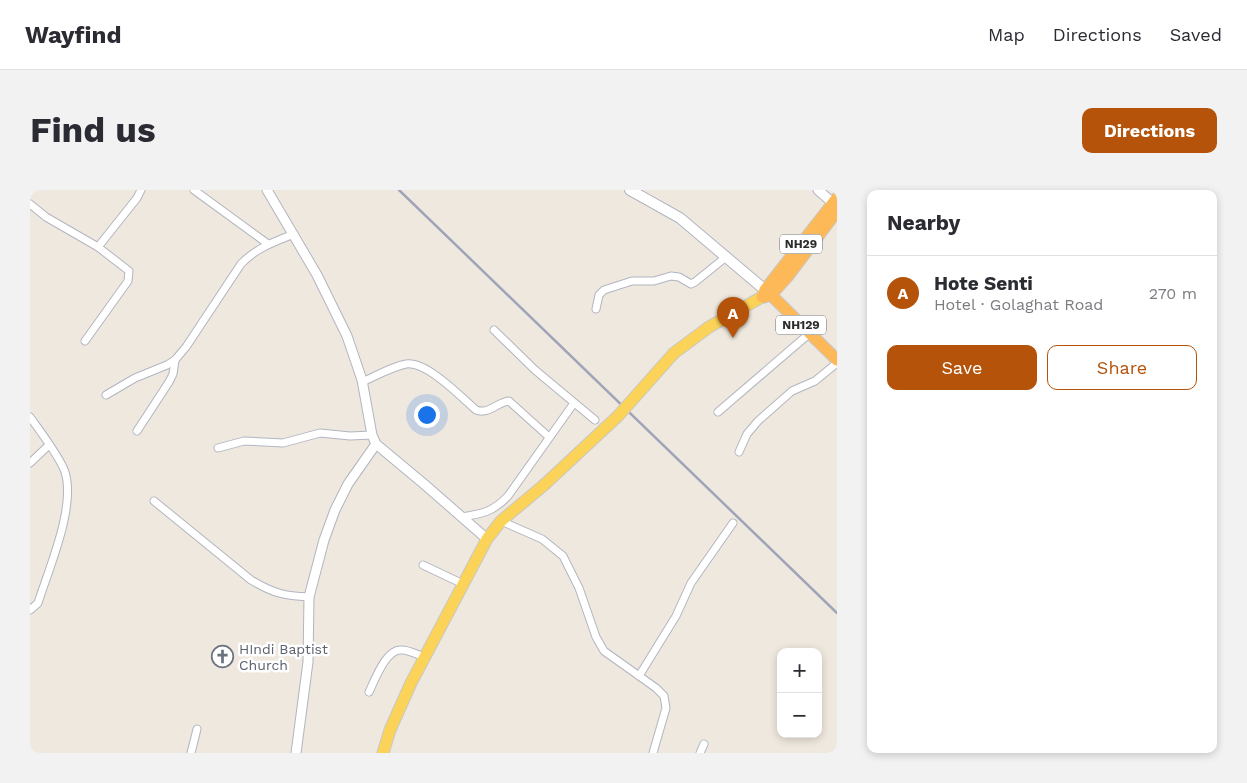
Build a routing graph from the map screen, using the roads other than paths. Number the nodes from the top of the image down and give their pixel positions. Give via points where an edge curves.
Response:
1 (141, 190) edge
2 (194, 190) edge
3 (267, 190) edge
4 (630, 190) edge
5 (818, 190) edge
6 (30, 204) edge
7 (835, 212) edge
8 (294, 234) junction
9 (268, 244) junction
10 (98, 246) junction
11 (726, 257) junction
12 (766, 294) junction
13 (596, 309) dead end
14 (494, 330) dead end
15 (810, 333) junction
16 (84, 341) dead end
17 (836, 357) edge
18 (175, 360) junction
19 (362, 382) junction
20 (106, 395) dead end
21 (574, 403) junction
22 (718, 412) dead end
23 (30, 417) edge
24 (595, 420) dead end
25 (137, 431) dead end
26 (549, 437) junction
27 (374, 439) junction
28 (49, 445) junction
29 (218, 448) dead end
30 (739, 452) dead end
31 (30, 463) edge
32 (154, 501) dead end
33 (461, 517) junction
34 (501, 521) junction
35 (732, 524) dead end
36 (487, 539) junction
37 (424, 565) dead end
38 (464, 584) junction
39 (309, 597) junction
40 (30, 610) edge
41 (425, 657) junction
42 (639, 676) junction
43 (369, 692) dead end
44 (197, 729) dead end
45 (704, 744) dead end
46 (191, 753) edge
47 (296, 753) edge
48 (383, 753) edge
49 (652, 753) edge
50 (700, 753) edge

1 - 10 street
2 - 9 street
3 - 8 street
4 - 11 main road via 680,218
5 - 7 street
6 - 10 street via 46,217
7 - 12 highway, NH29
7 - 12 highway, NH29 via 788,276
8 - 9 street
8 - 19 street via 347,336
9 - 18 street via 250,254
10 - 16 street via 130,275
11 - 12 main road
11 - 13 street via 691,284 671,276 654,281 632,281 604,290 599,295
12 - 15 highway, NH129
12 - 34 main road, bridge via 709,327 674,353 618,416
14 - 21 street
15 - 17 highway, NH129
15 - 22 street
17 - 30 street via 815,381 792,391 758,421 747,434
18 - 20 street
18 - 25 street via 169,382
19 - 26 street via 404,364 420,366 481,412 509,401
19 - 27 street
21 - 24 street
21 - 26 street
23 - 28 street
26 - 33 street via 501,504 481,515
27 - 29 street via 320,433 283,443 244,441
27 - 33 street
27 - 39 street via 335,510
28 - 31 street
28 - 40 street via 64,472 68,490 66,515 38,603
32 - 39 street via 268,590 285,596
33 - 36 street
34 - 36 main road
34 - 42 street via 542,539 563,556 604,651
35 - 42 street via 691,583 676,616
36 - 38 main road
37 - 38 street
38 - 41 main road
39 - 47 street via 308,662
41 - 43 street via 395,650 388,656
41 - 48 main road via 400,706
42 - 49 street via 664,696 666,708
44 - 46 street
45 - 50 street

